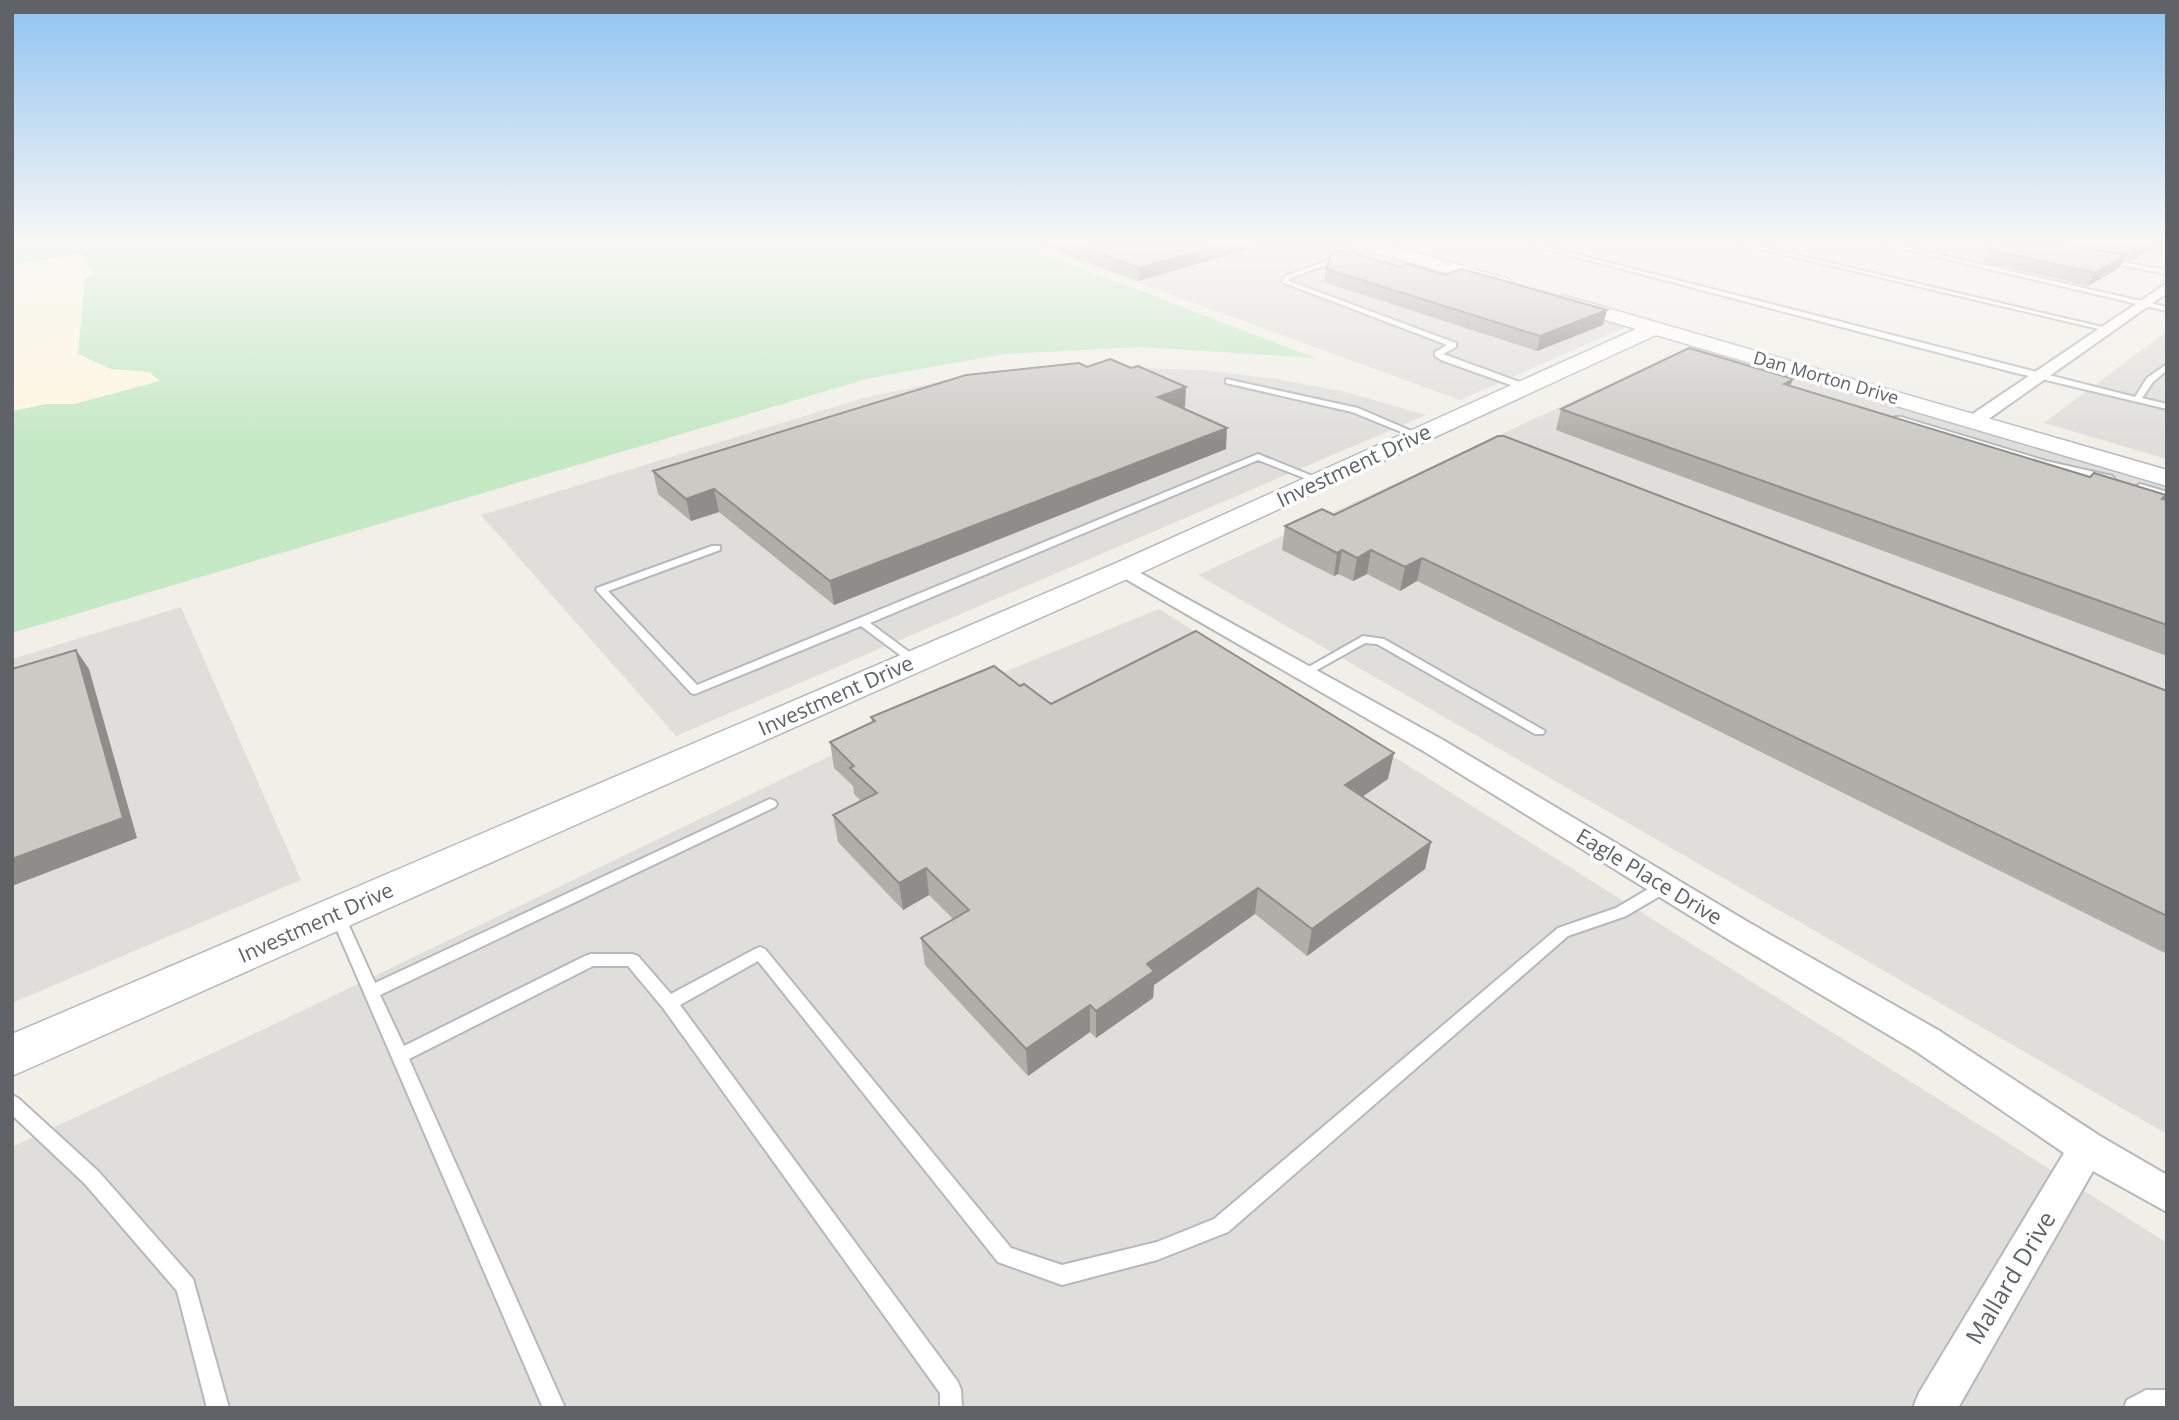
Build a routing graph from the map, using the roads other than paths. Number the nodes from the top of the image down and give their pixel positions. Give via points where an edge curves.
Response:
1 (1358, 309) edge
2 (1590, 309) edge
3 (1781, 309) edge
4 (2022, 309) edge
5 (2135, 309) edge
6 (1655, 328) junction
7 (2107, 329) junction
8 (2167, 366) edge
9 (2038, 376) junction
10 (1230, 381) dead end
11 (1525, 387) junction
12 (2136, 401) junction
13 (2167, 407) edge
14 (1894, 418) edge
15 (1974, 421) junction
16 (1419, 436) junction
17 (2167, 478) edge
18 (1320, 481) junction
19 (2119, 481) edge
20 (2131, 484) edge
21 (2167, 495) edge
22 (716, 548) dead end
23 (1124, 570) junction
24 (863, 622) junction
25 (916, 662) junction
26 (1304, 673) junction
27 (1539, 732) dead end
28 (770, 804) dead end
29 (1665, 886) junction
30 (337, 914) junction
31 (373, 991) junction
32 (669, 1003) junction
33 (12, 1056) edge
34 (400, 1056) junction
35 (12, 1103) edge
36 (2087, 1148) junction
37 (2167, 1195) edge
38 (2167, 1401) edge
39 (218, 1408) edge
40 (554, 1408) edge
41 (951, 1408) edge
42 (1934, 1408) edge
43 (2134, 1408) edge

1 - 11 lane via 1453,345 1438,354 1444,358
2 - 6 street, Dan Morton Drive
3 - 9 lane
4 - 7 lane
5 - 7 street
6 - 11 street, Investment Drive
6 - 15 street, Dan Morton Drive
7 - 9 street
8 - 12 lane
9 - 12 lane
9 - 15 street
10 - 16 lane via 1355,410
11 - 16 street, Investment Drive
12 - 13 lane
14 - 19 lane
15 - 17 street, Dan Morton Drive
16 - 18 street, Investment Drive
18 - 23 street, Investment Drive
18 - 24 lane via 1258,457
20 - 21 lane
22 - 24 lane via 601,590 695,690
23 - 25 street, Investment Drive
23 - 26 street, Eagle Place Drive
24 - 25 lane
25 - 30 street, Investment Drive
26 - 27 lane via 1363,639 1380,641
26 - 29 street, Eagle Place Drive
28 - 31 lane
29 - 32 lane via 1621,912 1563,932 1221,1226 1157,1251 1062,1275 1005,1255 760,953
29 - 36 street, Eagle Place Drive via 1926,1040
30 - 31 lane
30 - 33 street, Investment Drive
31 - 34 lane
32 - 34 lane via 632,960 591,960
32 - 41 lane via 950,1390
34 - 40 lane
35 - 39 lane via 92,1178 186,1286
36 - 37 street, Eagle Place Drive
36 - 42 street, Mallard Drive
38 - 43 lane via 2146,1401

